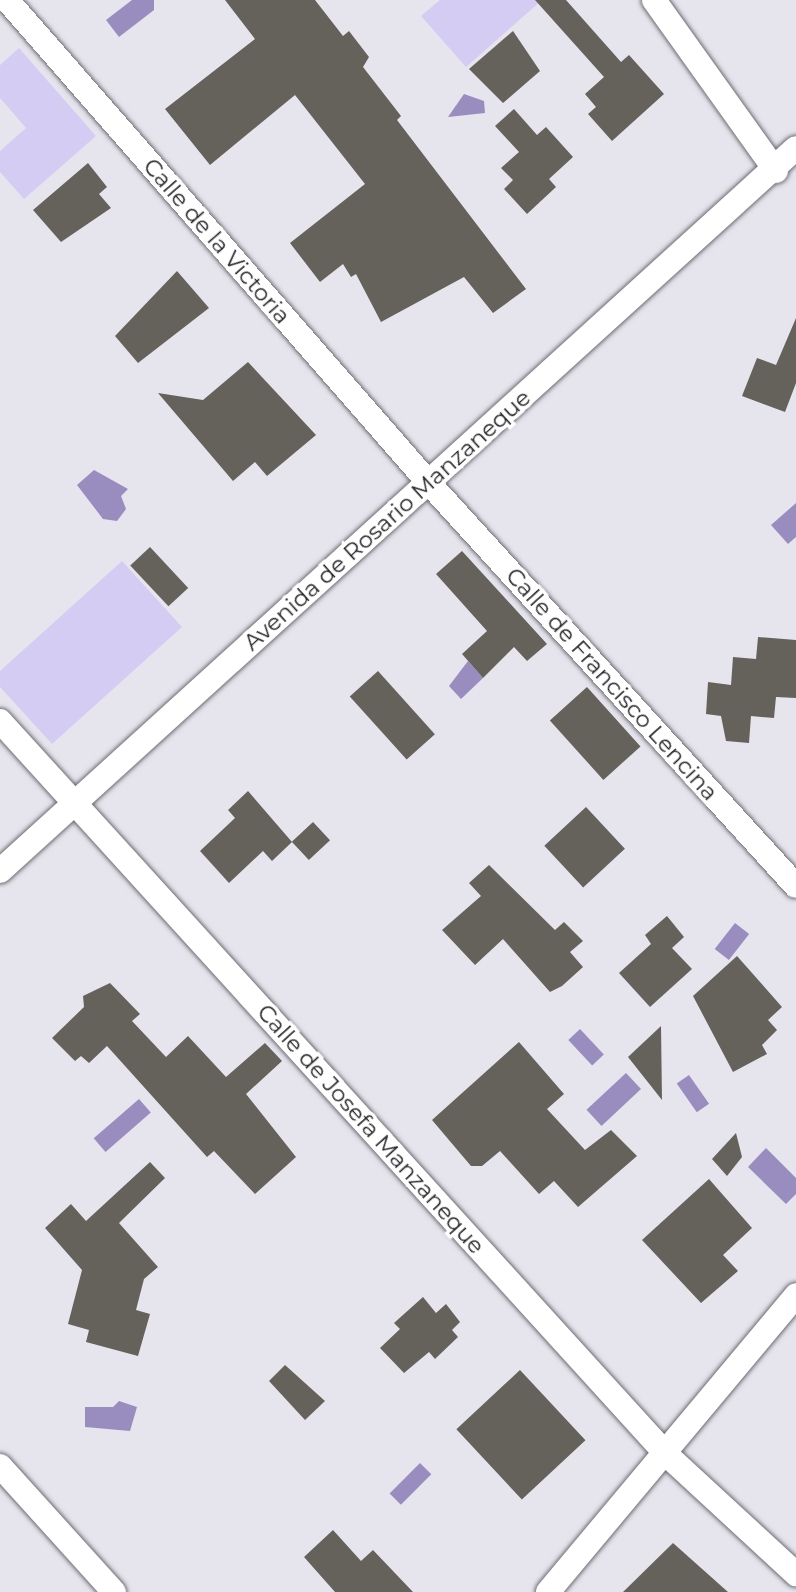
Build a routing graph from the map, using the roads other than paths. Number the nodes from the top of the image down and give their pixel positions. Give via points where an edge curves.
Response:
1 (7, 0) edge
2 (654, 0) edge
3 (796, 148) edge
4 (786, 170) edge
5 (428, 482) junction
6 (0, 721) edge
7 (77, 802) junction
8 (0, 872) edge
9 (796, 886) edge
10 (796, 1295) edge
11 (667, 1455) junction
12 (0, 1466) edge
13 (796, 1574) edge
14 (114, 1592) edge
15 (548, 1592) edge

1 - 5 street, Calle de la Victoria
2 - 4 street
3 - 4 street, Avenida de Rosario Manzaneque
4 - 5 street, Avenida de Rosario Manzaneque
5 - 7 street, Avenida de Rosario Manzaneque
5 - 9 street, Calle de Francisco Lencina
6 - 7 street, Calle de Josefa Manzaneque
7 - 8 street, Avenida de Rosario Manzaneque
7 - 11 street, Calle de Josefa Manzaneque
10 - 11 street
11 - 13 street, Calle de Josefa Manzaneque
11 - 15 street
12 - 14 street

